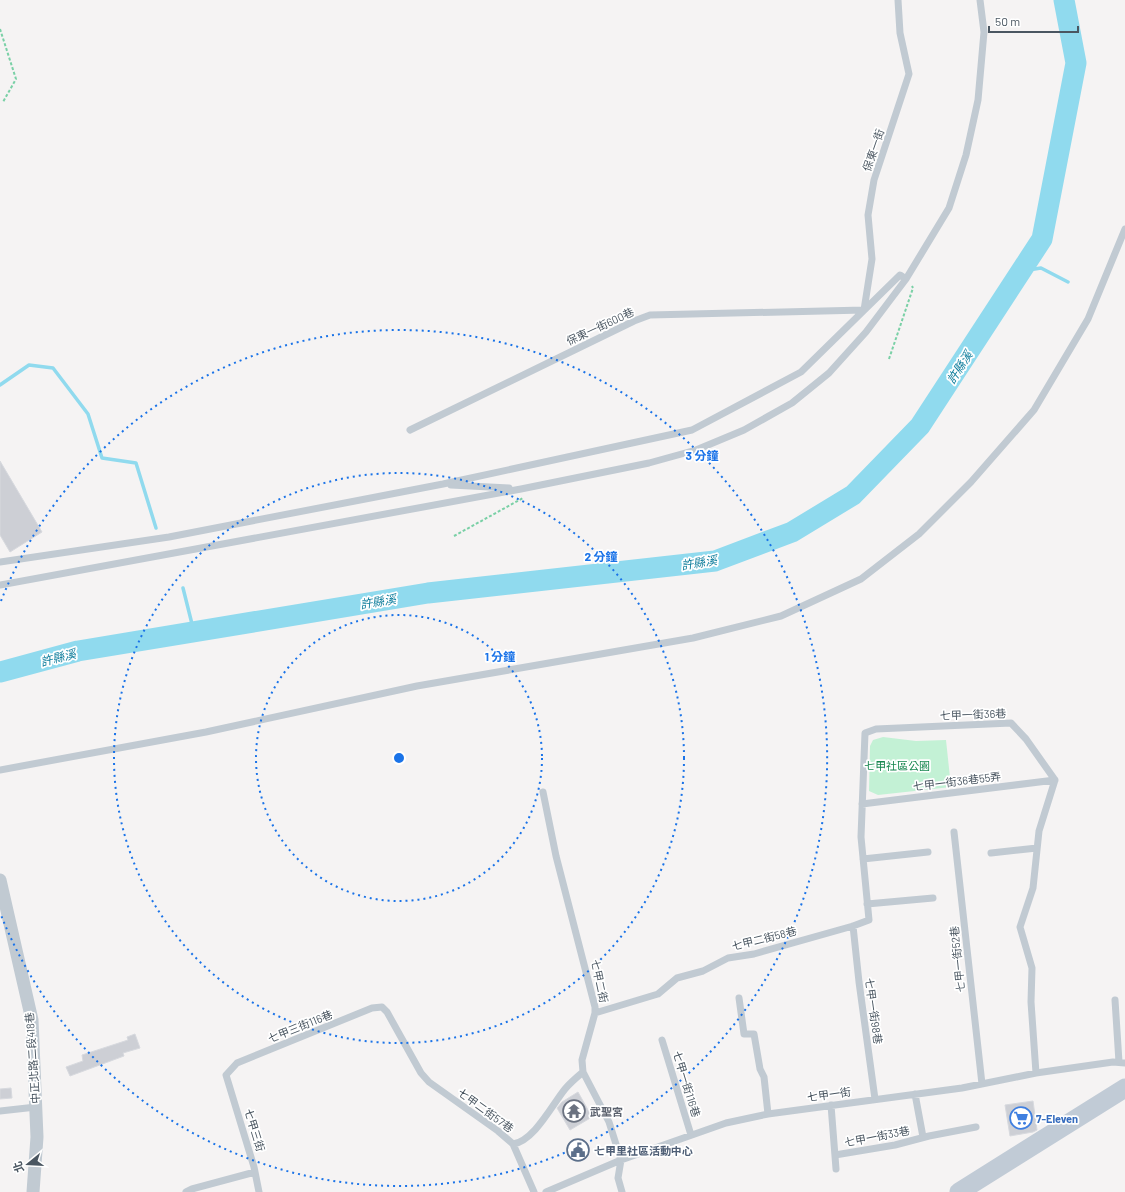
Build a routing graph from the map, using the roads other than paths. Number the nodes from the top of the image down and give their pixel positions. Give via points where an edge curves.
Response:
1 (898, 0) edge
2 (980, 0) edge
3 (1125, 229) edge
4 (906, 279) junction
5 (864, 310) junction
6 (410, 430) dead end
7 (443, 484) junction
8 (521, 489) junction
9 (0, 562) edge
10 (0, 585) edge
11 (0, 770) edge
12 (1055, 780) junction
13 (544, 792) dead end
14 (862, 804) junction
15 (954, 832) dead end
16 (1037, 848) junction
17 (928, 852) dead end
18 (991, 853) dead end
19 (863, 859) junction
20 (0, 880) edge
21 (933, 898) dead end
22 (867, 904) junction
23 (853, 926) junction
24 (739, 998) dead end
25 (1115, 1000) dead end
26 (387, 1012) joint
27 (595, 1013) junction
28 (662, 1040) dead end
29 (1122, 1063) edge
30 (583, 1072) junction
31 (1036, 1072) junction
32 (226, 1076) joint
33 (982, 1084) junction
34 (1125, 1088) edge
35 (915, 1094) junction
36 (875, 1099) junction
37 (831, 1105) junction
38 (36, 1107) junction
39 (0, 1111) edge
40 (768, 1114) junction
41 (976, 1127) dead end
42 (692, 1135) junction
43 (923, 1138) junction
44 (513, 1144) junction
45 (835, 1155) junction
46 (621, 1160) junction
47 (836, 1169) dead end
48 (255, 1172) junction
49 (33, 1192) edge
50 (186, 1192) edge
51 (259, 1192) edge
52 (534, 1192) edge
53 (546, 1192) edge
54 (622, 1192) edge
55 (959, 1192) edge

1 - 5 lane, 保東一街 via 900,33 909,74 874,180 868,215 872,259
2 - 4 lane via 983,39 978,100 966,155 949,208
3 - 11 lane via 1088,319 1034,410 971,482 920,534 861,579 782,616 693,638 417,686 206,732
4 - 5 lane via 900,275
4 - 8 lane via 866,332 829,373 792,402 744,430 696,450 649,463
5 - 6 lane, 保東一街600巷 via 650,315
5 - 7 lane via 801,372 692,430
7 - 8 lane
7 - 9 lane via 169,536
8 - 10 lane
12 - 14 lane, 七甲一街36巷55弄
12 - 14 lane, 七甲一街36巷 via 1026,739 1011,723 876,729 865,733
12 - 16 lane via 1039,831
13 - 27 lane, 七甲二街 via 556,856 583,956
14 - 19 lane, 七甲一街36巷
15 - 33 lane, 七甲一街52巷
16 - 18 lane
16 - 31 lane via 1033,888 1020,927 1032,968 1031,1002
17 - 19 lane
19 - 22 lane, 七甲一街36巷
20 - 38 street, 中正北路二段418巷 via 32,1020
21 - 22 lane
22 - 23 lane, 七甲一街36巷 via 868,920
23 - 27 lane, 七甲二街58巷 via 754,954 728,958 704,971 676,978 658,994
23 - 36 lane, 七甲一街98巷
24 - 40 lane via 744,1034 754,1034 760,1069 764,1077
25 - 29 lane
26 - 32 lane, 七甲三街116巷 via 382,1007 372,1008 237,1063
26 - 44 lane, 七甲二街57巷 via 421,1074
27 - 30 lane, 七甲二街 via 582,1060
28 - 42 lane, 七甲一街116巷
29 - 31 lane, 七甲一街
30 - 44 lane, 七甲二街57巷 via 566,1088 541,1122 521,1143
30 - 46 lane, 七甲二街 via 608,1122
31 - 33 lane, 七甲一街
32 - 48 lane, 七甲三街
33 - 35 lane, 七甲一街
34 - 55 main road
35 - 36 lane, 七甲一街
35 - 43 lane, 七甲一街33巷
36 - 37 lane, 七甲一街
37 - 40 lane, 七甲一街
37 - 45 lane
38 - 39 lane
38 - 49 street, 中正北路二段418巷 via 37,1137
40 - 42 lane, 七甲一街 via 726,1123
41 - 43 lane, 七甲一街33巷
42 - 46 lane, 七甲一街
43 - 45 lane, 七甲一街33巷 via 895,1146
44 - 52 lane
45 - 47 lane
46 - 53 lane, 七甲一街
46 - 54 lane, 七甲二街 via 618,1178
48 - 50 lane
48 - 51 lane, 七甲三街

